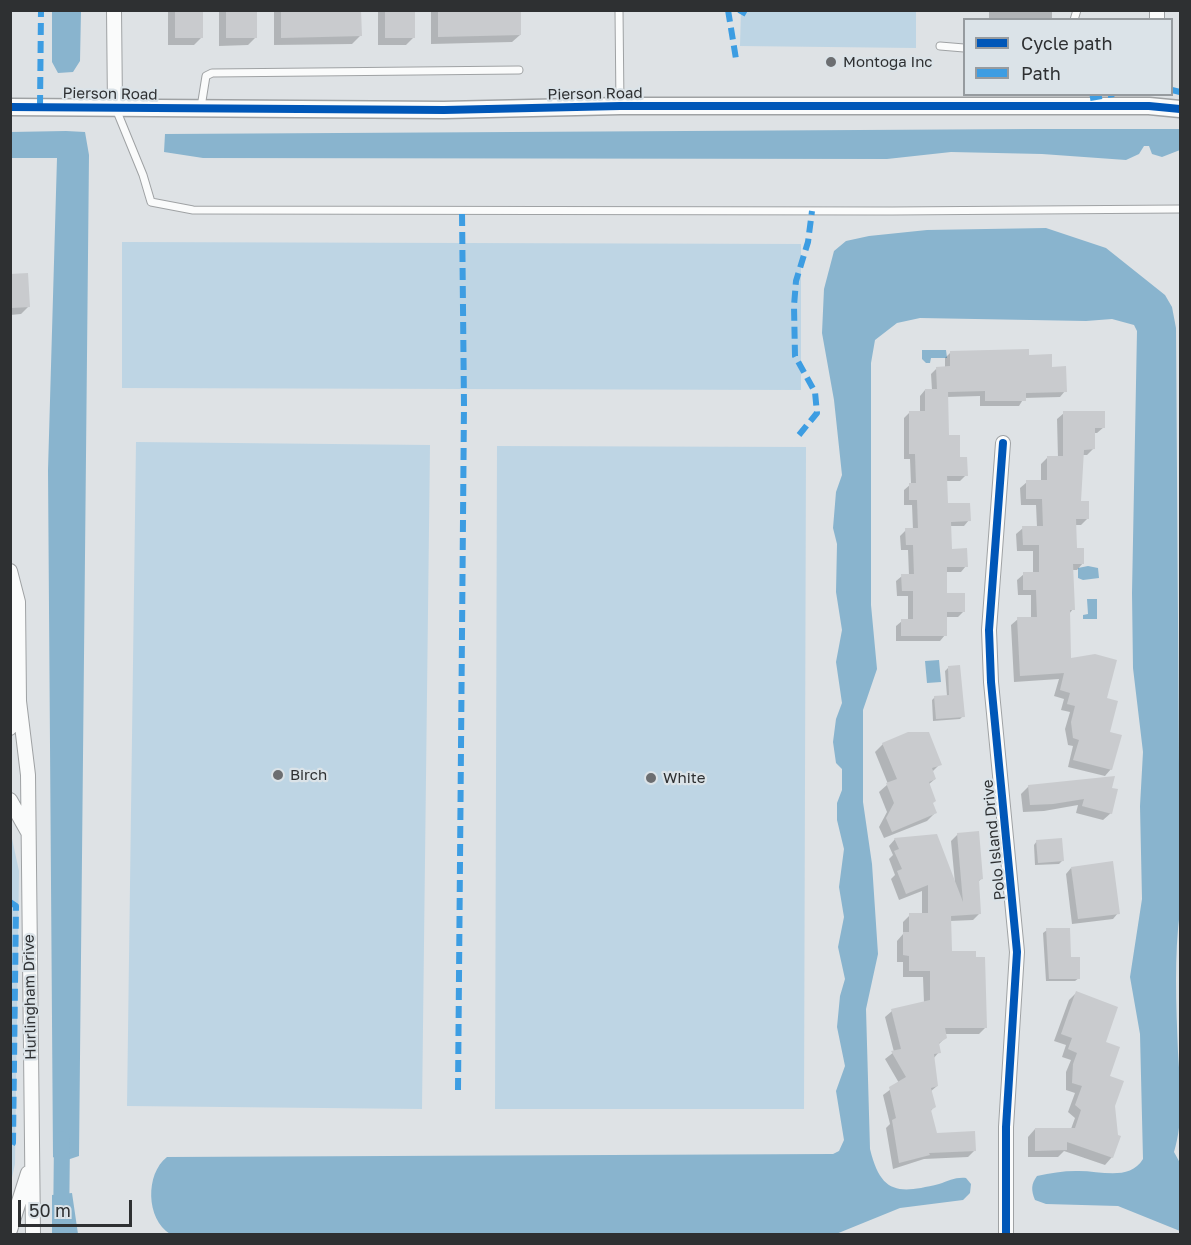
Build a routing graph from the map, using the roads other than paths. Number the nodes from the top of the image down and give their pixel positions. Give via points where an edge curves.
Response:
1 (114, 10) edge
2 (619, 10) edge
3 (940, 46) dead end
4 (963, 48) edge
5 (519, 70) dead end
6 (1150, 100) edge
7 (620, 106) junction
8 (10, 107) edge
9 (115, 107) junction
10 (200, 110) junction
11 (1180, 110) edge
12 (1180, 209) edge
13 (1003, 443) dead end
14 (10, 572) edge
15 (19, 701) junction
16 (10, 728) edge
17 (10, 800) edge
18 (28, 834) junction
19 (32, 1159) junction
20 (10, 1230) edge
21 (33, 1234) edge
22 (1006, 1234) edge

1 - 9 street
2 - 7 lane
3 - 4 lane
5 - 10 lane via 212,73 206,76
6 - 7 street, Pierson Road
6 - 11 street, Pierson Road
7 - 10 street, Pierson Road
8 - 9 street, Pierson Road
9 - 10 street, Pierson Road
9 - 12 lane via 151,202 193,210
13 - 22 street, Polo Island Drive via 989,630 1017,952 1006,1127
14 - 15 street, Hurlingham Drive via 18,608
15 - 16 street, Hurlingham Drive
15 - 18 street, Hurlingham Drive via 28,775
17 - 18 street, Hurlingham Drive
18 - 19 street, Hurlingham Drive
19 - 20 street, Hurlingham Drive
19 - 21 street, Hurlingham Drive

